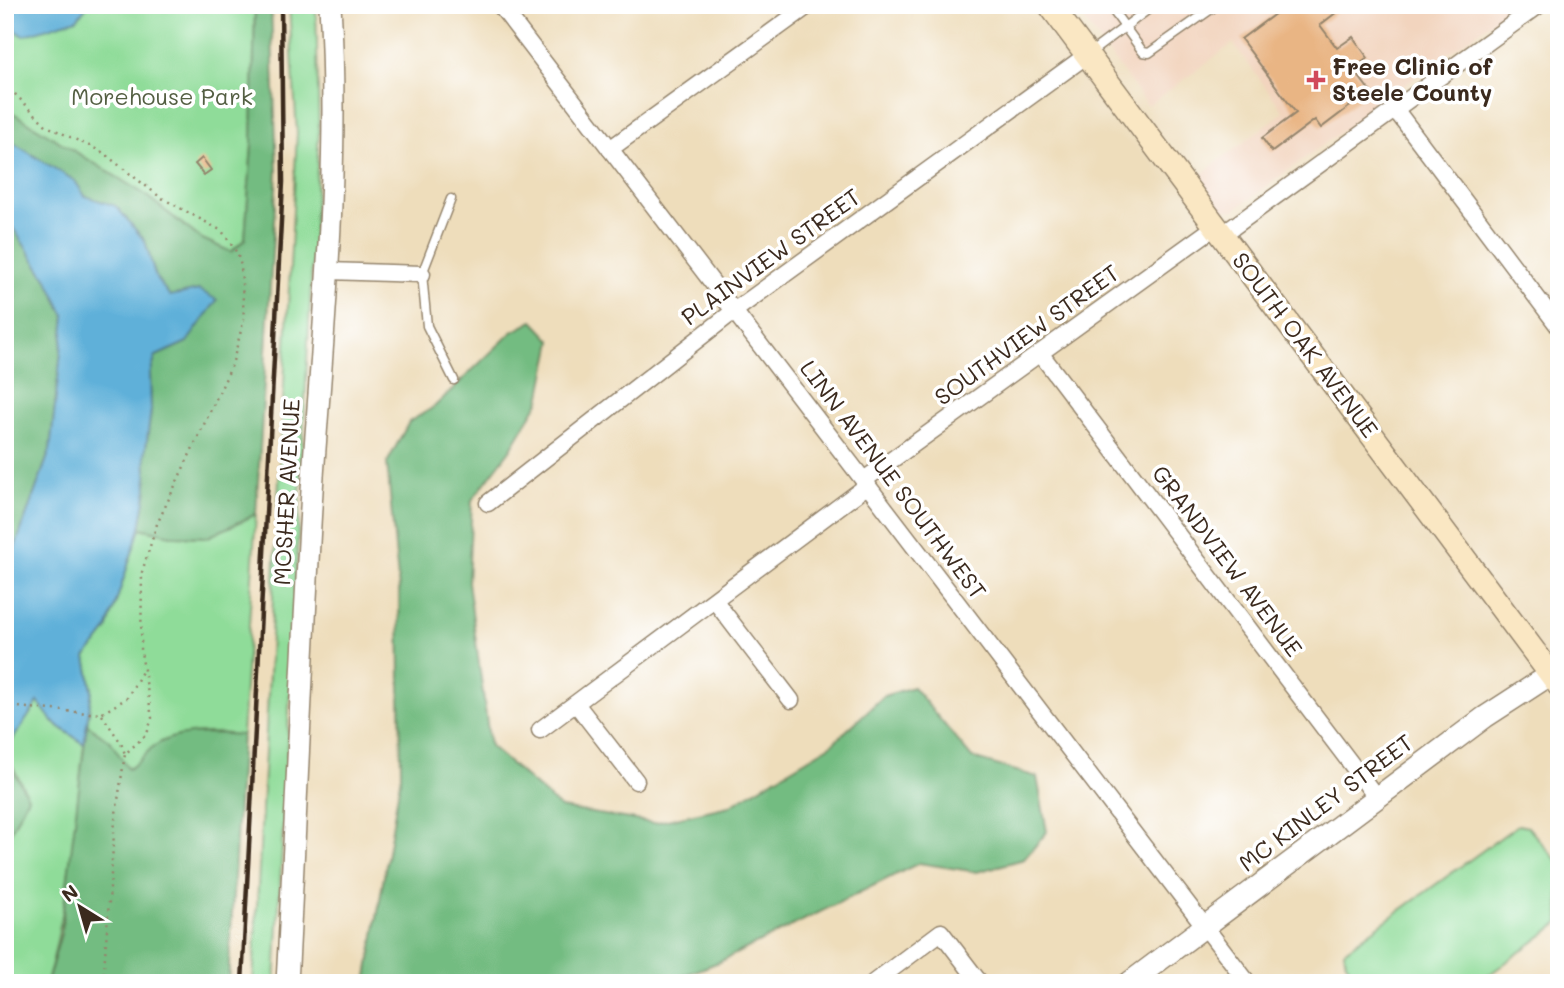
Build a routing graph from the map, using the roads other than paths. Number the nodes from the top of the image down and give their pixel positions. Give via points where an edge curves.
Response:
1 (330, 5) edge
2 (500, 5) edge
3 (809, 5) edge
4 (1050, 5) edge
5 (1109, 5) edge
6 (1154, 5) edge
7 (1217, 5) edge
8 (1539, 5) edge
9 (1125, 27) junction
10 (1087, 55) junction
11 (1395, 109) junction
12 (610, 149) junction
13 (451, 199) dead end
14 (1219, 230) junction
15 (328, 271) junction
16 (422, 274) junction
17 (734, 310) junction
18 (1559, 327) edge
19 (1040, 353) junction
20 (454, 380) dead end
21 (866, 483) junction
22 (488, 503) dead end
23 (715, 601) junction
24 (1556, 676) edge
25 (791, 700) dead end
26 (577, 705) junction
27 (540, 730) dead end
28 (636, 781) dead end
29 (1377, 797) junction
30 (1205, 926) junction
31 (288, 983) edge
32 (873, 983) edge
33 (980, 983) edge
34 (1129, 983) edge
35 (1248, 983) edge

1 - 15 street, MOSHER AVENUE via 334,112
2 - 12 street, LINN AVENUE SOUTHWEST
3 - 12 street
4 - 10 main road, SOUTH OAK AVENUE
5 - 9 lane
6 - 9 lane
7 - 9 lane via 1153,52 1143,52
8 - 11 street, SOUTHVIEW STREET
9 - 10 lane
10 - 14 main road, SOUTH OAK AVENUE
10 - 17 street, PLAINVIEW STREET
11 - 14 street, SOUTHVIEW STREET
11 - 18 street
12 - 17 street, LINN AVENUE SOUTHWEST
13 - 16 lane
14 - 19 street, SOUTHVIEW STREET
14 - 24 main road, SOUTH OAK AVENUE
15 - 16 street
15 - 31 street, MOSHER AVENUE
16 - 20 lane via 428,327
17 - 21 street, LINN AVENUE SOUTHWEST
17 - 22 street, PLAINVIEW STREET
19 - 21 street, SOUTHVIEW STREET
19 - 29 street, GRANDVIEW AVENUE
21 - 23 street, SOUTHVIEW STREET
21 - 30 street, LINN AVENUE SOUTHWEST
23 - 25 street
23 - 26 street, SOUTHVIEW STREET
24 - 29 street, MC KINLEY STREET via 1485,717
26 - 27 street, SOUTHVIEW STREET
26 - 28 street
29 - 30 street, MC KINLEY STREET
30 - 34 street, MC KINLEY STREET
30 - 35 street, LINN AVENUE SOUTHWEST
32 - 33 street via 941,932

